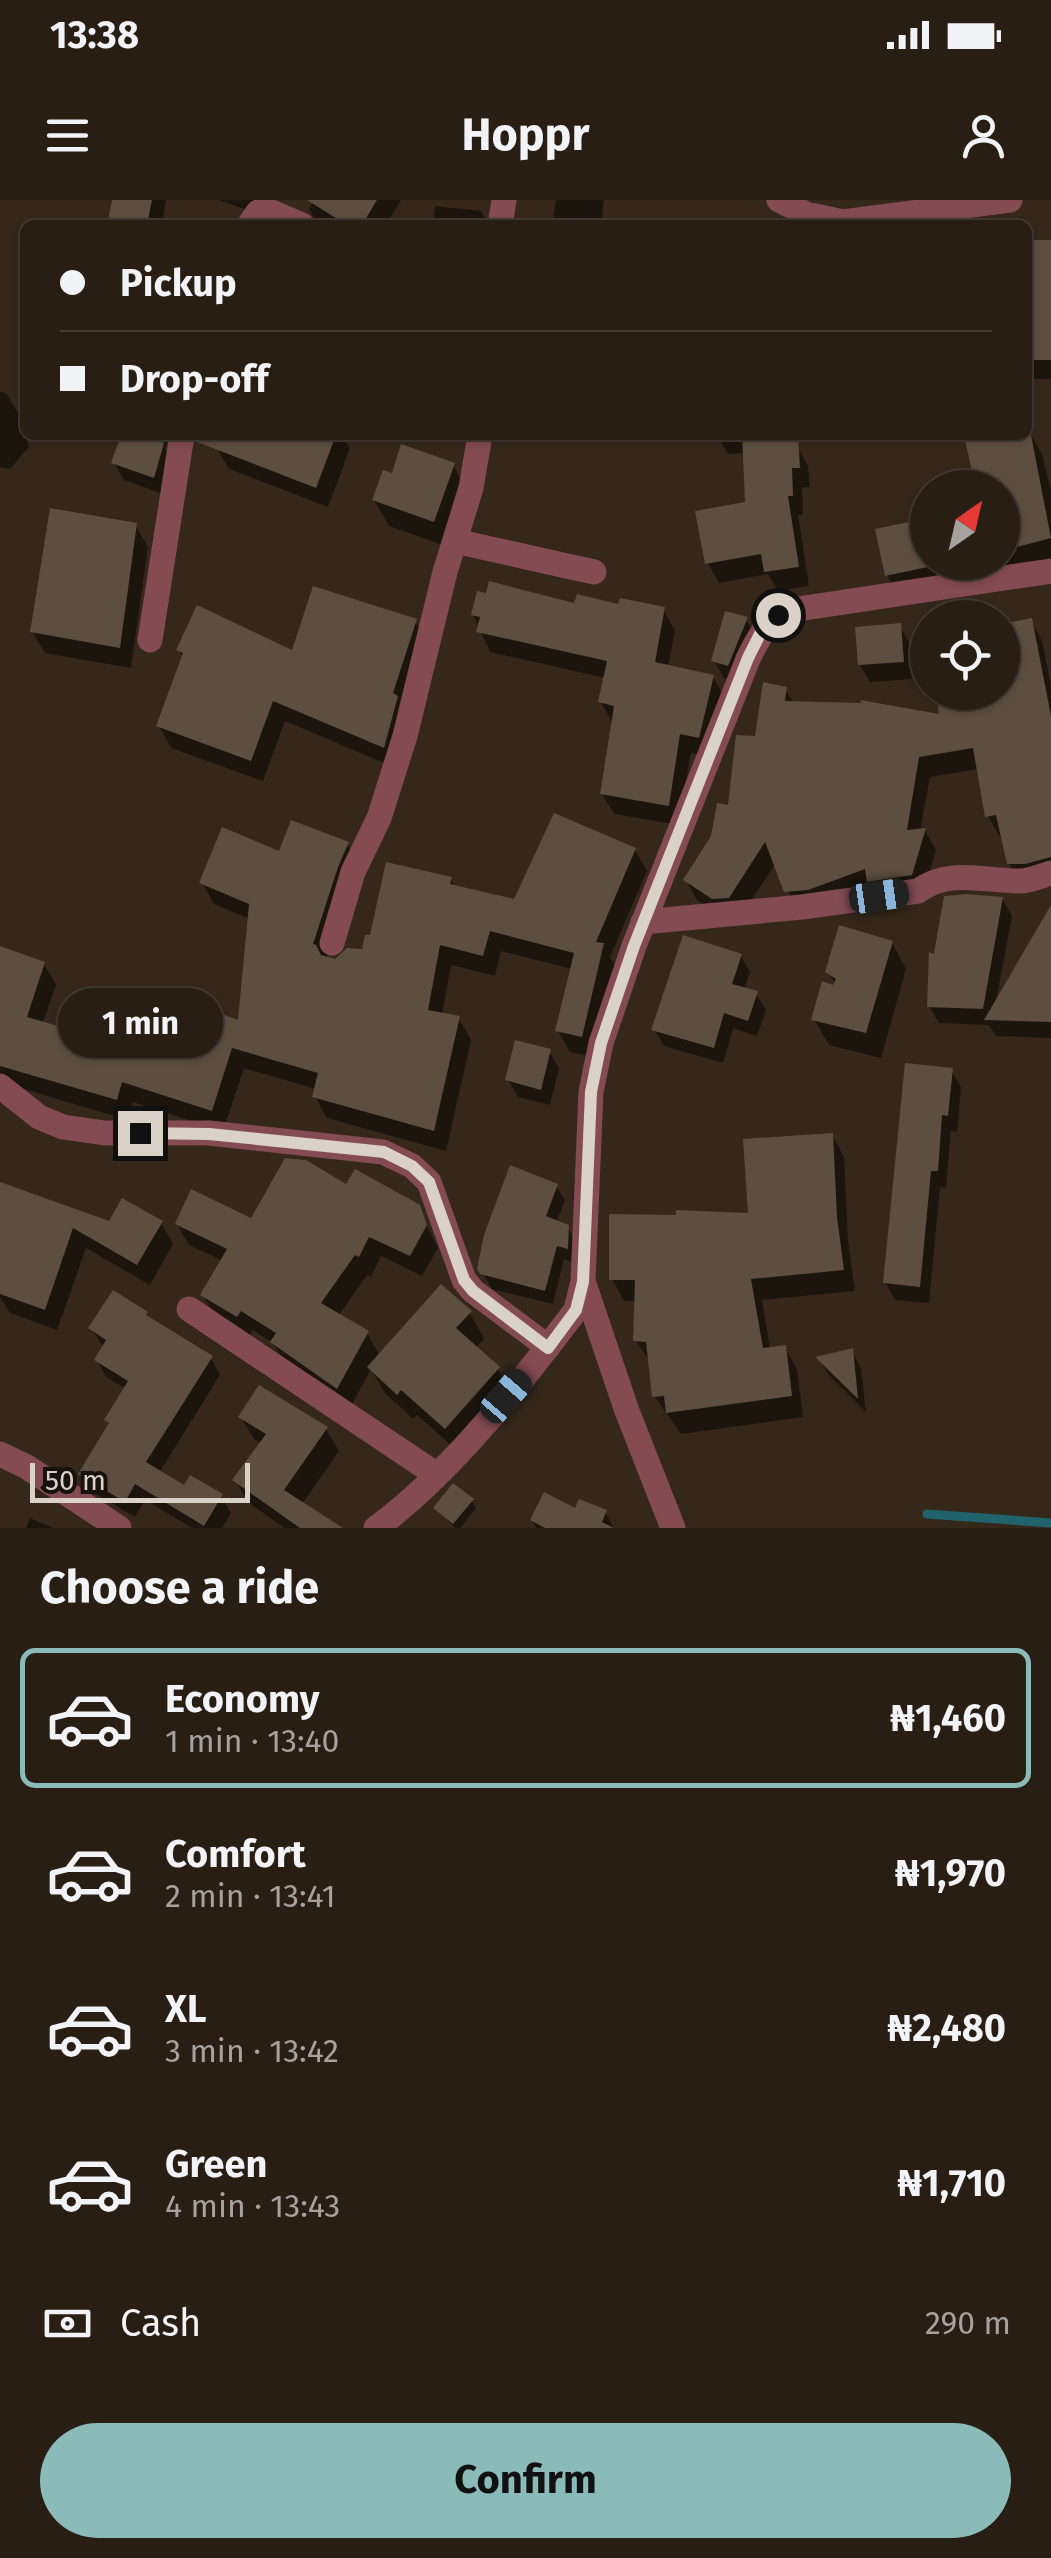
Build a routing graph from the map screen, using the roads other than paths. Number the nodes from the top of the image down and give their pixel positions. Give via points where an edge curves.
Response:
1 (779, 200) edge
2 (1010, 200) edge
3 (252, 220) edge
4 (291, 220) edge
5 (834, 220) edge
6 (858, 220) edge
7 (181, 440) edge
8 (479, 440) edge
9 (455, 541) junction
10 (1051, 571) edge
11 (594, 572) dead end
12 (150, 640) dead end
13 (1051, 873) edge
14 (643, 922) junction
15 (332, 944) dead end
16 (0, 1086) edge
17 (583, 1282) junction
18 (189, 1309) dead end
19 (548, 1348) junction
20 (0, 1454) edge
21 (437, 1475) junction
22 (120, 1528) edge
23 (376, 1528) edge
24 (674, 1528) edge

1 - 5 street
2 - 6 street
3 - 4 street via 269,210
7 - 12 street
8 - 9 street
9 - 11 street
9 - 15 street via 384,804 353,872
10 - 14 street via 778,615 748,658
13 - 14 street via 1024,881 948,876 918,890 879,896
14 - 17 street via 591,1092
16 - 19 street via 63,1126 384,1152 429,1182 473,1291
17 - 19 street via 576,1310
17 - 24 street
18 - 21 street
19 - 21 street
20 - 22 street
21 - 23 street

